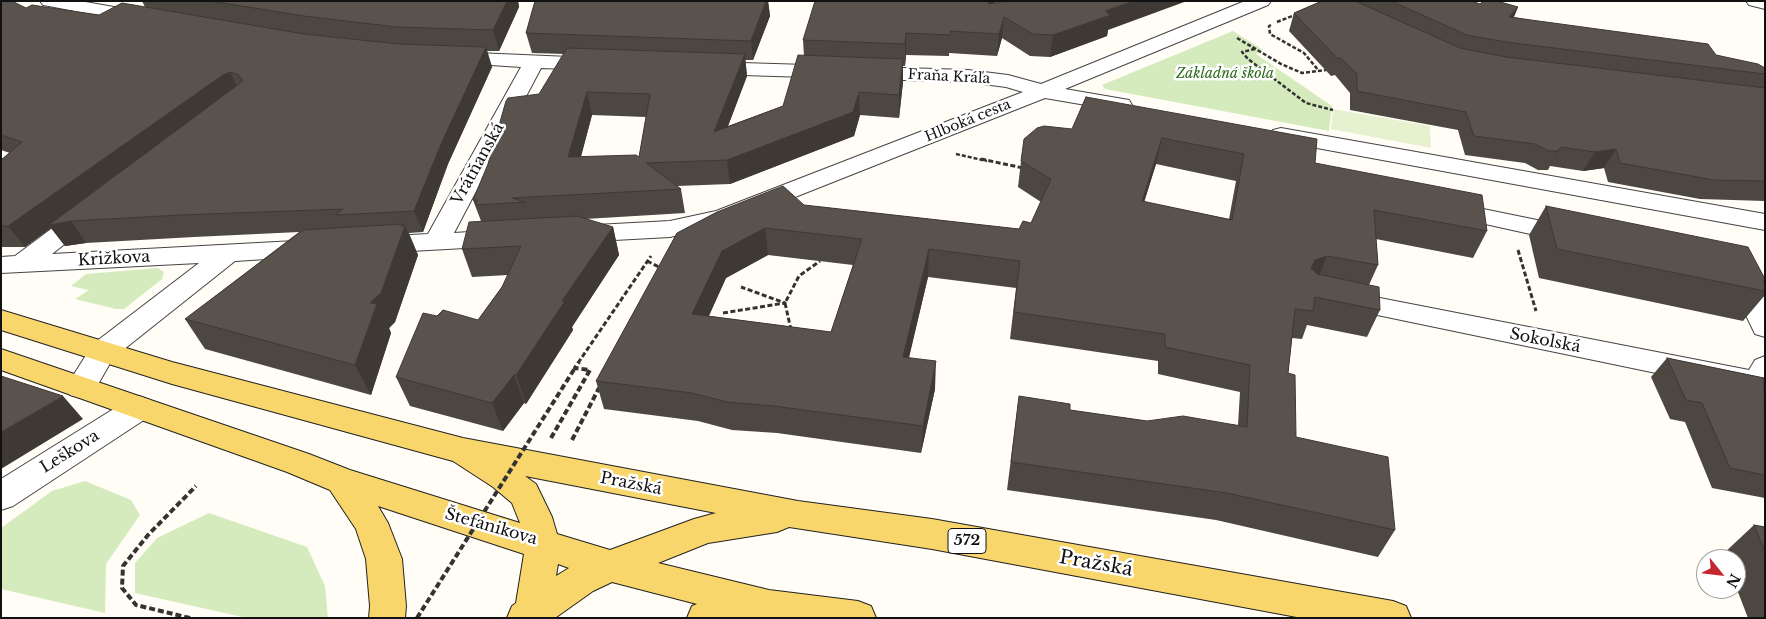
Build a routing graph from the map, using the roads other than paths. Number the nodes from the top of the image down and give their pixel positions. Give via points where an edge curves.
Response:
1 (49, 1) edge
2 (1262, 1) edge
3 (1755, 1) edge
4 (1765, 4) edge
5 (86, 5) edge
6 (161, 20) edge
7 (435, 58) edge
8 (534, 62) junction
9 (614, 65) edge
10 (692, 68) edge
11 (1043, 91) junction
12 (1138, 108) edge
13 (1262, 131) edge
14 (1328, 144) junction
15 (1344, 171) edge
16 (1426, 202) edge
17 (101, 204) edge
18 (1765, 222) edge
19 (551, 235) edge
20 (522, 237) edge
21 (1592, 239) edge
22 (438, 241) junction
23 (228, 253) junction
24 (12, 264) edge
25 (1765, 276) edge
26 (1316, 294) edge
27 (1, 320) edge
28 (1765, 327) edge
29 (103, 351) junction
30 (1, 359) edge
31 (1765, 367) edge
32 (81, 386) junction
33 (139, 408) junction
34 (463, 451) junction
35 (342, 481) junction
36 (1, 496) edge
37 (798, 515) junction
38 (543, 545) junction
39 (610, 566) junction
40 (773, 612) edge
41 (530, 615) edge
42 (387, 618) edge
43 (705, 618) edge
44 (858, 618) edge
45 (1393, 618) edge

1 - 5 street
2 - 11 street, Hlboká cesta
3 - 4 street
5 - 6 street
7 - 8 street
8 - 9 street
8 - 22 street, Vrátňanská
10 - 11 street, Fraňa Kráľa via 968,76 1008,81
11 - 12 street
11 - 19 street, Hlboká cesta via 723,217 670,229
13 - 14 street
14 - 15 street via 1328,154
14 - 18 street
16 - 21 street
17 - 24 street
20 - 22 street, Križkova
22 - 23 street, Križkova
23 - 24 street, Križkova
23 - 29 street
25 - 28 street via 1727,268
26 - 31 street, Sokolská via 1757,383
27 - 29 main road, Štefánikova
29 - 32 street
29 - 34 main road, Štefánikova via 172,373
30 - 32 main road, Štefánikova
32 - 33 main road, Štefánikova
33 - 35 main road, Štefánikova
33 - 36 street, Leškova
34 - 37 main road, Pražská
34 - 38 main road, Štefánikova via 524,494
35 - 38 main road, Štefánikova
35 - 42 main road via 371,523 384,559
37 - 39 main road, Pražská / 572 via 706,529
37 - 45 main road, Pražská / 572 via 932,534
38 - 39 main road
38 - 41 main road
39 - 40 main road
39 - 41 main road, 572 via 580,580
40 - 43 main road via 726,612
40 - 44 main road

